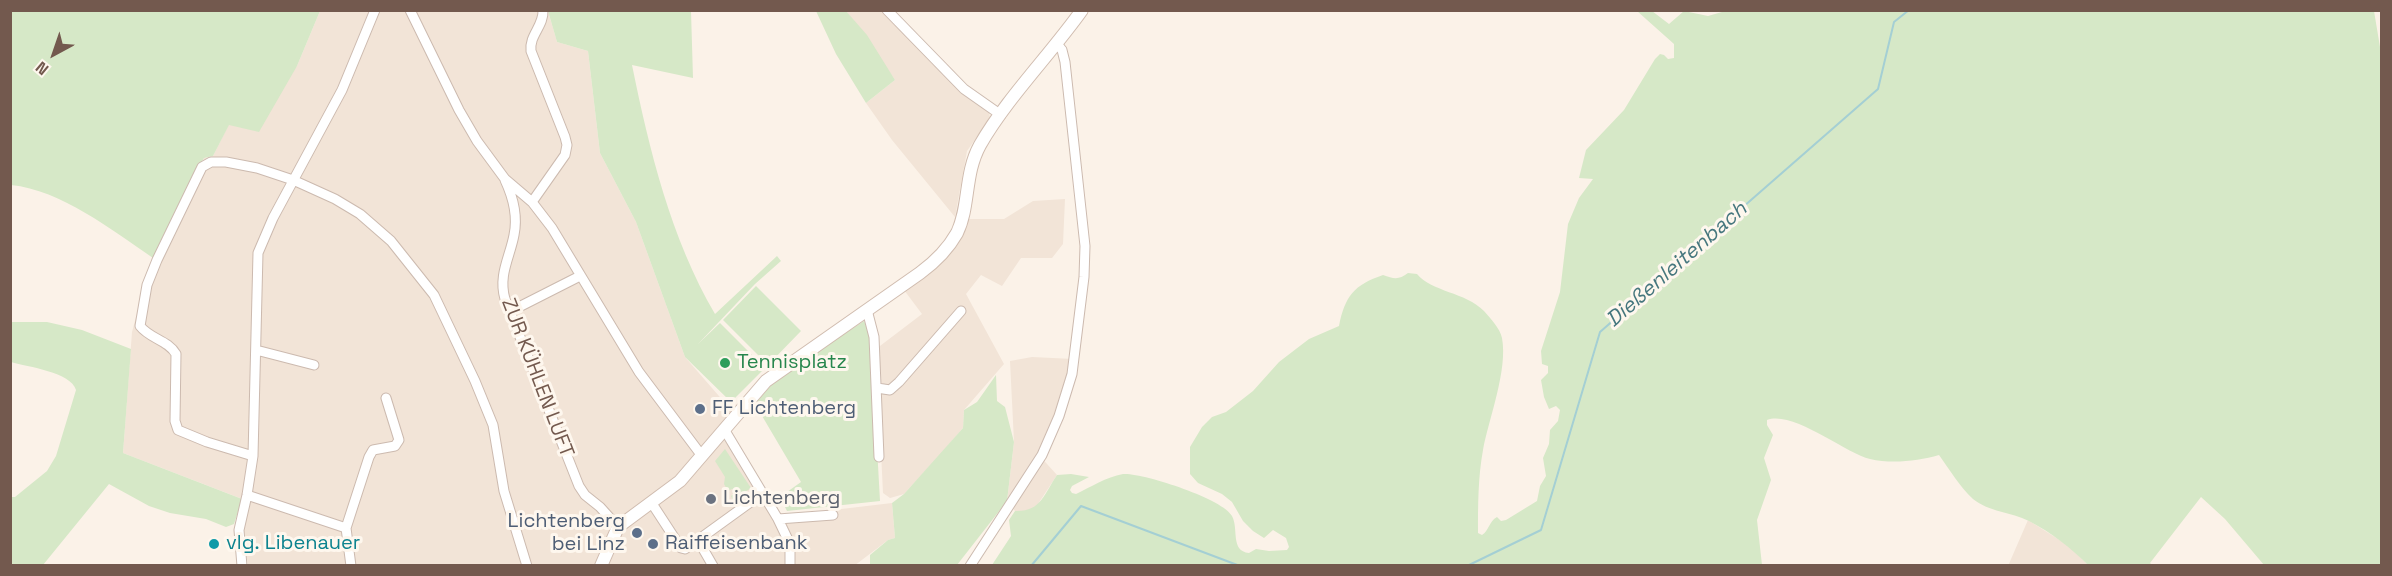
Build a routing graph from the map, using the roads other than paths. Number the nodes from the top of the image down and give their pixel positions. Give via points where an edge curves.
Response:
1 (375, 10) edge
2 (410, 10) edge
3 (543, 10) edge
4 (886, 10) edge
5 (1082, 10) edge
6 (1057, 44) junction
7 (1000, 115) junction
8 (505, 179) junction
9 (292, 180) junction
10 (532, 202) junction
11 (580, 276) junction
12 (867, 310) junction
13 (511, 311) junction
14 (961, 311) dead end
15 (256, 350) junction
16 (314, 365) dead end
17 (877, 388) junction
18 (386, 398) dead end
19 (724, 429) junction
20 (253, 456) junction
21 (702, 456) junction
22 (879, 457) dead end
23 (764, 493) junction
24 (247, 495) junction
25 (651, 502) junction
26 (833, 514) dead end
27 (778, 519) junction
28 (618, 527) junction
29 (346, 528) junction
30 (698, 540) junction
31 (242, 566) edge
32 (351, 566) edge
33 (527, 566) edge
34 (601, 566) edge
35 (713, 566) edge
36 (790, 566) edge
37 (970, 566) edge

1 - 9 street via 342,90
2 - 8 street via 459,110
3 - 10 street via 531,51 567,150
4 - 7 street via 964,89
5 - 6 street
6 - 7 street
6 - 37 street via 1065,62 1084,235 1076,349 1070,385 1057,423 1039,459
7 - 12 street via 972,164 961,221 950,244 928,267
8 - 10 street
8 - 13 street, ZUR KÜHLEN LUFT via 515,213 515,234 502,278
9 - 15 street via 258,254
9 - 20 street via 226,162 211,162 202,167 157,260 141,314 140,326 145,333 172,346 176,354 178,430
9 - 33 street via 335,199 386,235 434,295 493,425 504,491
10 - 11 street
11 - 13 street
11 - 21 street via 639,372
12 - 17 street via 874,337
12 - 19 street via 772,376
13 - 28 street, ZUR KÜHLEN LUFT via 579,486
14 - 17 street via 899,382 890,390
15 - 16 street
15 - 20 street
17 - 22 street
18 - 29 street via 398,444 371,453
19 - 21 street
19 - 23 street
20 - 24 street
21 - 25 street via 680,481
23 - 27 street
23 - 30 street
24 - 29 street
24 - 31 street via 238,536
25 - 28 street
25 - 30 street via 681,548
26 - 27 street
27 - 36 street via 790,544
28 - 34 street
29 - 32 street
30 - 35 street

